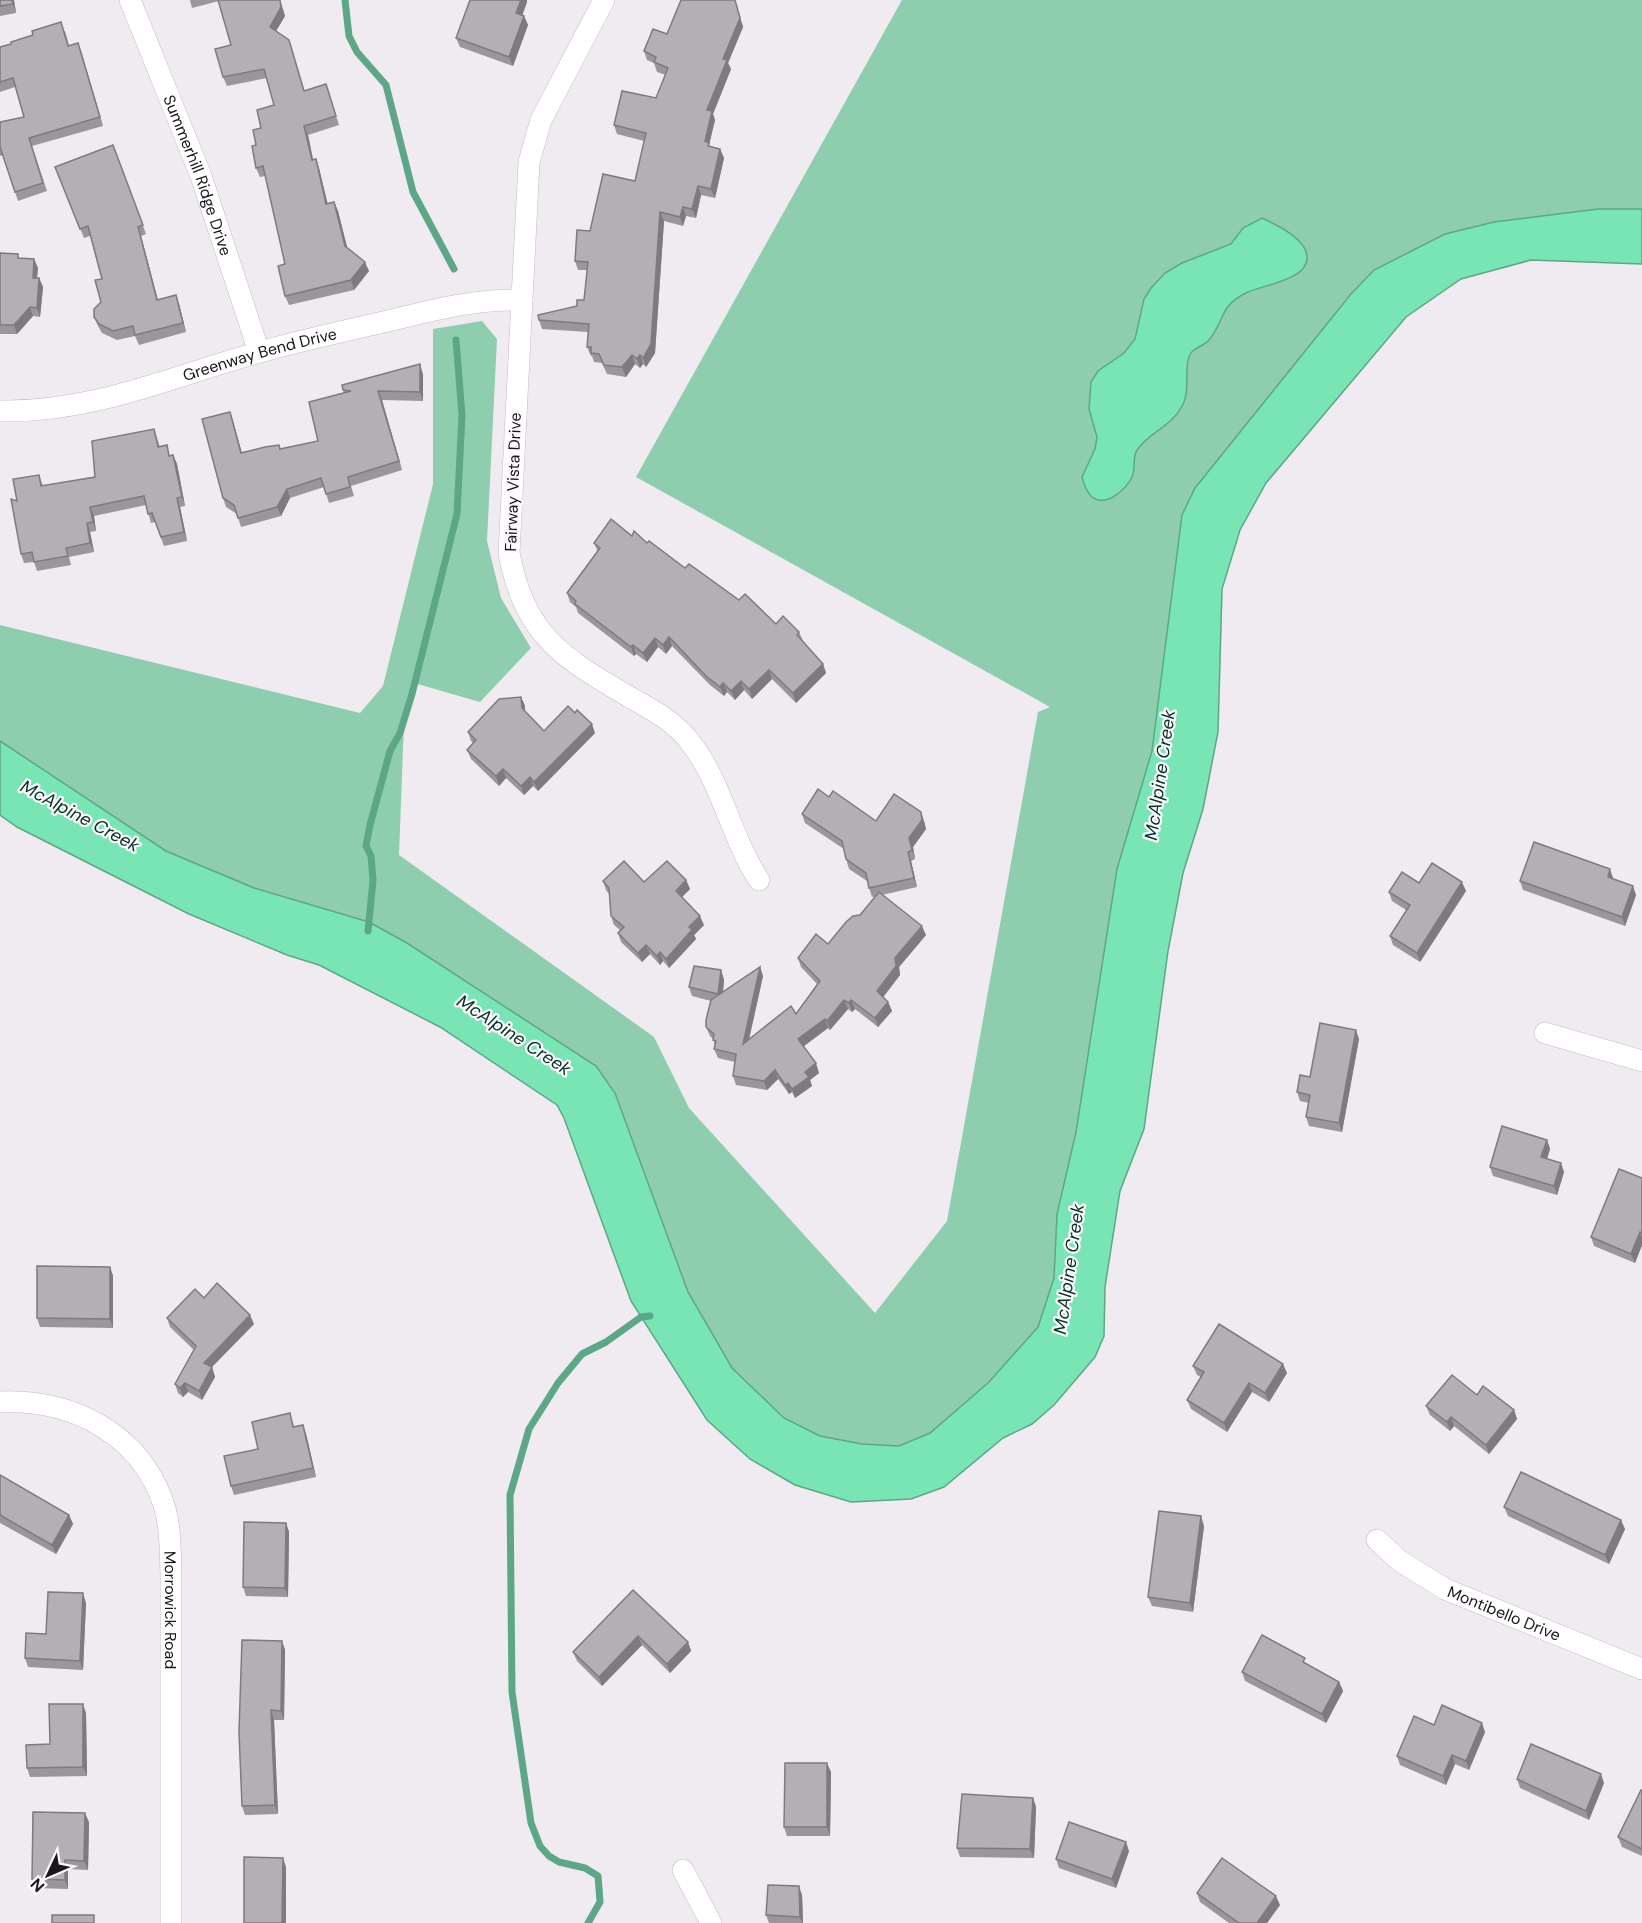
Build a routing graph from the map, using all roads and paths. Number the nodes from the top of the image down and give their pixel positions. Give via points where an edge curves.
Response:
1 (130, 0) edge
2 (604, 0) edge
3 (522, 300) junction
4 (259, 352) junction
5 (0, 411) edge
6 (759, 880) dead end
7 (1545, 1033) dead end
8 (1642, 1061) edge
9 (0, 1402) edge
10 (1377, 1540) dead end
11 (1642, 1669) edge
12 (683, 1870) dead end
13 (171, 1923) edge
14 (711, 1923) edge

1 - 4 street, Summerhill Ridge Drive via 201,176
2 - 3 street, Fairway Vista Drive via 533,140
3 - 4 street, Greenway Bend Drive via 458,304
3 - 6 street, Fairway Vista Drive via 509,553 514,582 535,625 566,657 677,727 716,781 735,838
4 - 5 street, Greenway Bend Drive via 90,404 36,412
7 - 8 street
9 - 13 street, Morrowick Road via 29,1401 62,1407 93,1420 135,1454 163,1501 171,1574
10 - 11 street, Montibello Drive via 1400,1561 1445,1589
12 - 14 street

